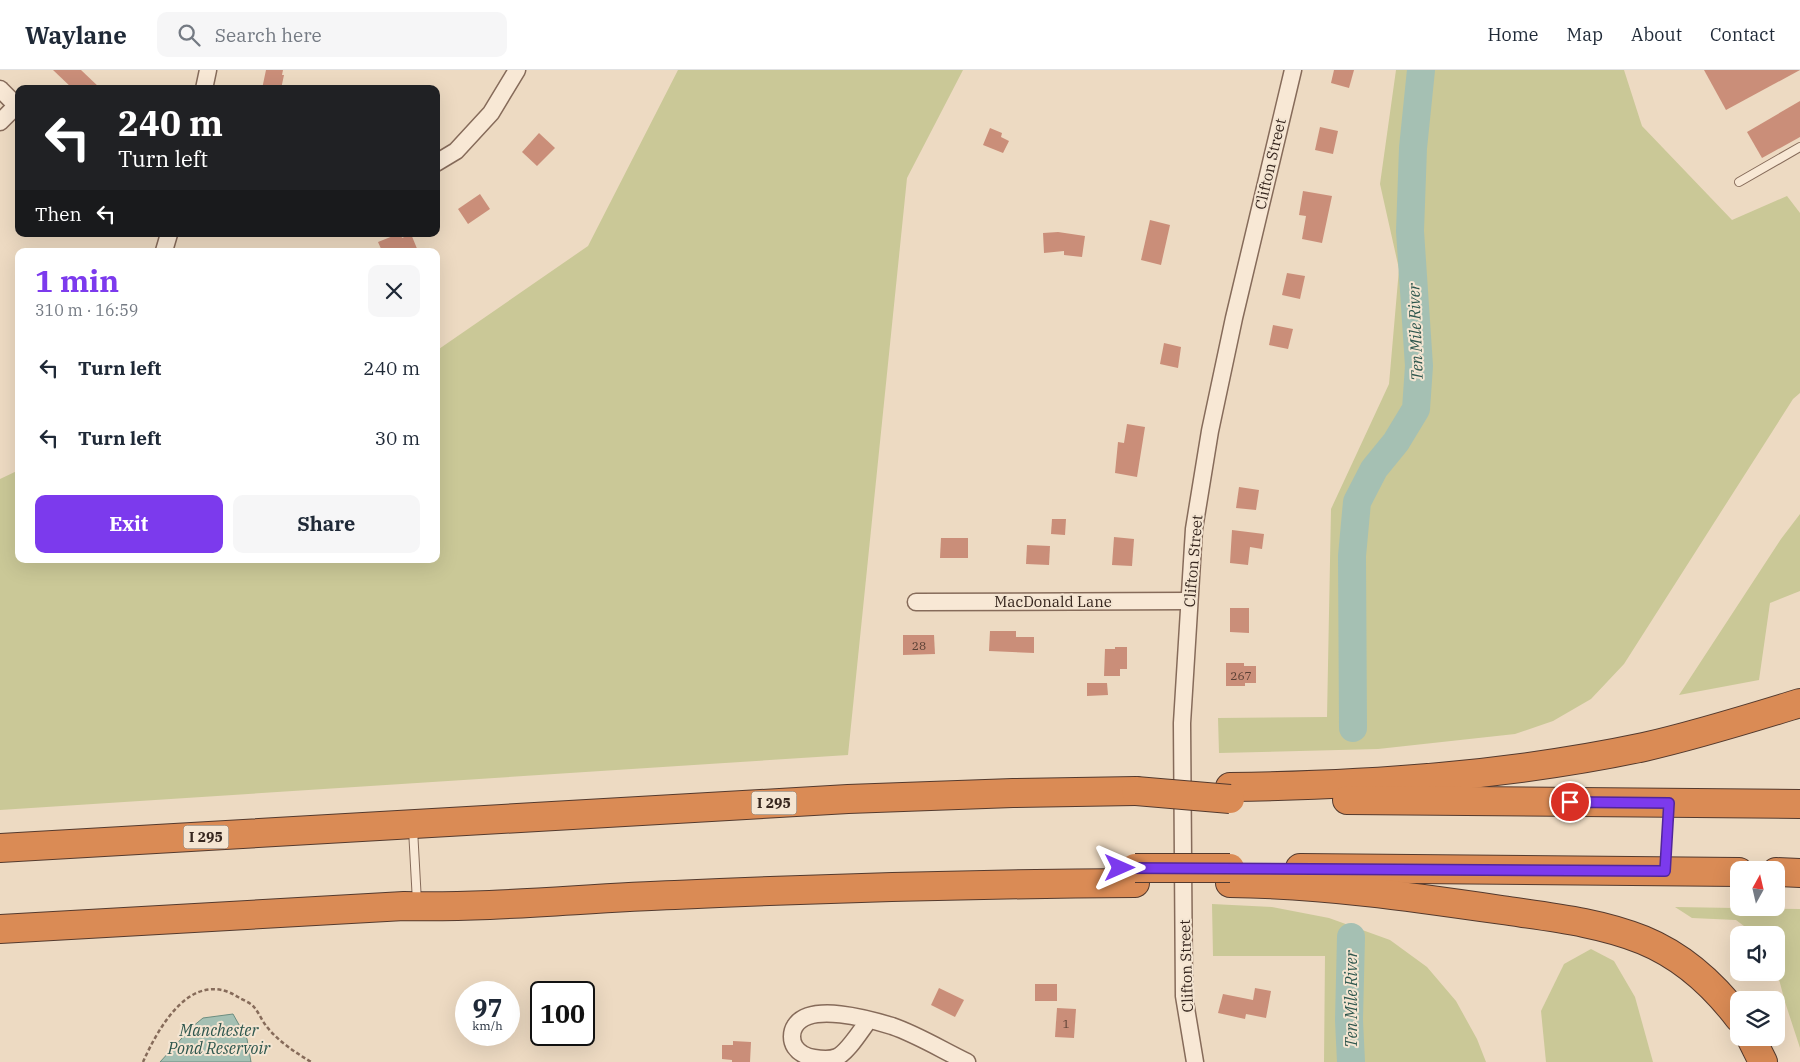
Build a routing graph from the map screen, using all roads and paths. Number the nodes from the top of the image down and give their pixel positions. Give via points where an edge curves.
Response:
1 (208, 70) edge
2 (517, 70) edge
3 (1293, 70) edge
4 (205, 85) edge
5 (0, 89) edge
6 (15, 104) edge
7 (15, 110) edge
8 (0, 122) edge
9 (1800, 147) edge
10 (440, 161) edge
11 (1739, 182) dead end
12 (1189, 601) junction
13 (916, 602) dead end
14 (1800, 703) edge
15 (1230, 793) junction
16 (1669, 803) junction
17 (1800, 804) edge
18 (413, 824) junction
19 (0, 848) edge
20 (1665, 871) junction
21 (1730, 872) edge
22 (1785, 872) edge
23 (1800, 873) edge
24 (1230, 875) junction
25 (412, 905) junction
26 (0, 929) edge
27 (1730, 1007) edge
28 (869, 1020) dead end
29 (1755, 1046) edge
30 (143, 1062) edge
31 (311, 1062) edge
32 (967, 1062) edge
33 (1195, 1062) edge
34 (1763, 1062) edge

1 - 4 street
2 - 10 street via 492,113 456,151
3 - 12 street, Clifton Street via 1210,431 1194,529
5 - 6 street
7 - 8 street
9 - 11 lane
12 - 13 street, MacDonald Lane
12 - 33 street, Clifton Street via 1182,723 1184,996
14 - 15 highway via 1688,736 1536,766
15 - 16 highway
15 - 18 highway, I 295, bridge via 1136,791 904,796
16 - 17 highway
16 - 20 lane
18 - 19 highway, I 295
18 - 25 lane
20 - 21 highway
20 - 24 highway
22 - 23 highway
24 - 25 highway via 1135,875 450,907
24 - 27 highway via 1462,904 1602,927 1664,950 1716,990
25 - 26 highway
28 - 32 street via 918,1037
29 - 34 highway
30 - 31 path via 162,1026 176,1008 203,990 227,990 254,1007 278,1040

